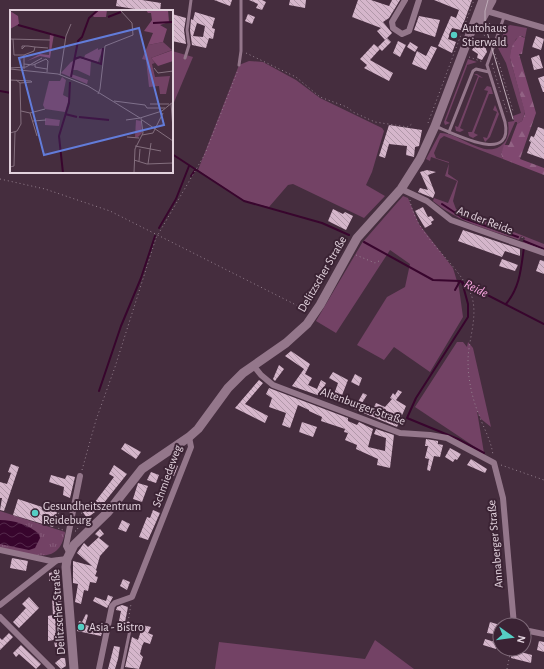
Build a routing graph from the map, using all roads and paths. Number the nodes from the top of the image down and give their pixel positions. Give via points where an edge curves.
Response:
1 (191, 0) edge
2 (241, 0) edge
3 (405, 0) edge
4 (419, 0) edge
5 (474, 0) edge
6 (483, 0) edge
7 (492, 0) edge
8 (486, 15) junction
9 (504, 17) junction
10 (544, 28) edge
11 (494, 29) dead end
12 (480, 34) dead end
13 (496, 49) dead end
14 (241, 51) junction
15 (489, 52) dead end
16 (465, 54) junction
17 (185, 58) dead end
18 (488, 61) junction
19 (498, 62) junction
20 (492, 64) junction
21 (239, 65) joint
22 (487, 65) junction
23 (485, 70) junction
24 (489, 72) junction
25 (507, 113) junction
26 (502, 114) junction
27 (414, 123) dead end
28 (431, 126) junction
29 (449, 132) junction
30 (0, 179) edge
31 (401, 189) junction
32 (409, 194) junction
33 (159, 234) junction
34 (348, 251) junction
35 (544, 253) edge
36 (381, 260) dead end
37 (313, 315) junction
38 (253, 365) junction
39 (189, 437) junction
40 (494, 462) junction
41 (80, 476) joint
42 (544, 480) edge
43 (71, 516) junction
44 (88, 523) dead end
45 (0, 550) edge
46 (68, 556) junction
47 (56, 561) junction
48 (132, 597) junction
49 (0, 605) edge
50 (0, 617) edge
51 (513, 617) edge
52 (131, 625) joint
53 (532, 632) edge
54 (544, 634) edge
55 (509, 657) edge
56 (52, 669) edge
57 (74, 669) edge
58 (99, 669) edge
59 (122, 669) edge
60 (507, 669) edge

1 - 17 lane via 187,30 189,45
2 - 14 lane
3 - 4 street via 392,22 393,28 402,34 409,30
5 - 28 path
6 - 8 main road, Delitzscher Straße
7 - 8 main road, Delitzscher Straße
8 - 9 street
8 - 11 path via 488,30
8 - 16 main road, Delitzscher Straße
9 - 10 street
9 - 18 lane via 495,48
12 - 15 path via 483,31
13 - 19 path
14 - 21 lane
14 - 27 path via 296,77 320,97 347,107 375,122 408,127
16 - 18 path via 482,62
16 - 28 main road, Delitzscher Straße
18 - 22 lane
19 - 20 path
19 - 25 path via 513,111
20 - 22 path
20 - 25 path
21 - 33 path via 207,147
22 - 23 lane
22 - 24 lane
23 - 24 lane
23 - 29 lane via 472,70
24 - 26 lane
25 - 26 path
26 - 29 lane via 506,126 505,134 496,144 484,145
28 - 29 lane
28 - 31 main road, Delitzscher Straße via 420,158
30 - 33 path via 45,189 110,211
31 - 32 street, An der Reide
31 - 34 main road, Delitzscher Straße via 367,225
32 - 35 street, An der Reide via 427,200 457,223
32 - 40 path via 419,224 463,281 472,298 468,363 471,393 491,443
33 - 37 path via 304,308
33 - 41 path via 96,420
34 - 36 path via 375,263
34 - 37 main road, Delitzscher Straße
37 - 38 main road, Delitzscher Straße via 292,338
38 - 39 main road, Delitzscher Straße via 228,388 198,429
38 - 40 street, Altenburger Straße via 273,385 400,433 447,438
39 - 46 main road, Delitzscher Straße via 142,469 108,512 80,538
39 - 48 street, Schmiedeweg via 191,447
40 - 42 path
40 - 51 street, Annaberger Straße via 503,498
41 - 43 street
43 - 44 path via 80,517
43 - 46 street via 66,546
45 - 47 street
46 - 47 street
46 - 57 main road, Delitzscher Straße
47 - 49 street
48 - 52 path via 127,623
48 - 58 street via 112,606
50 - 56 street
52 - 59 lane
53 - 54 street
55 - 60 path

